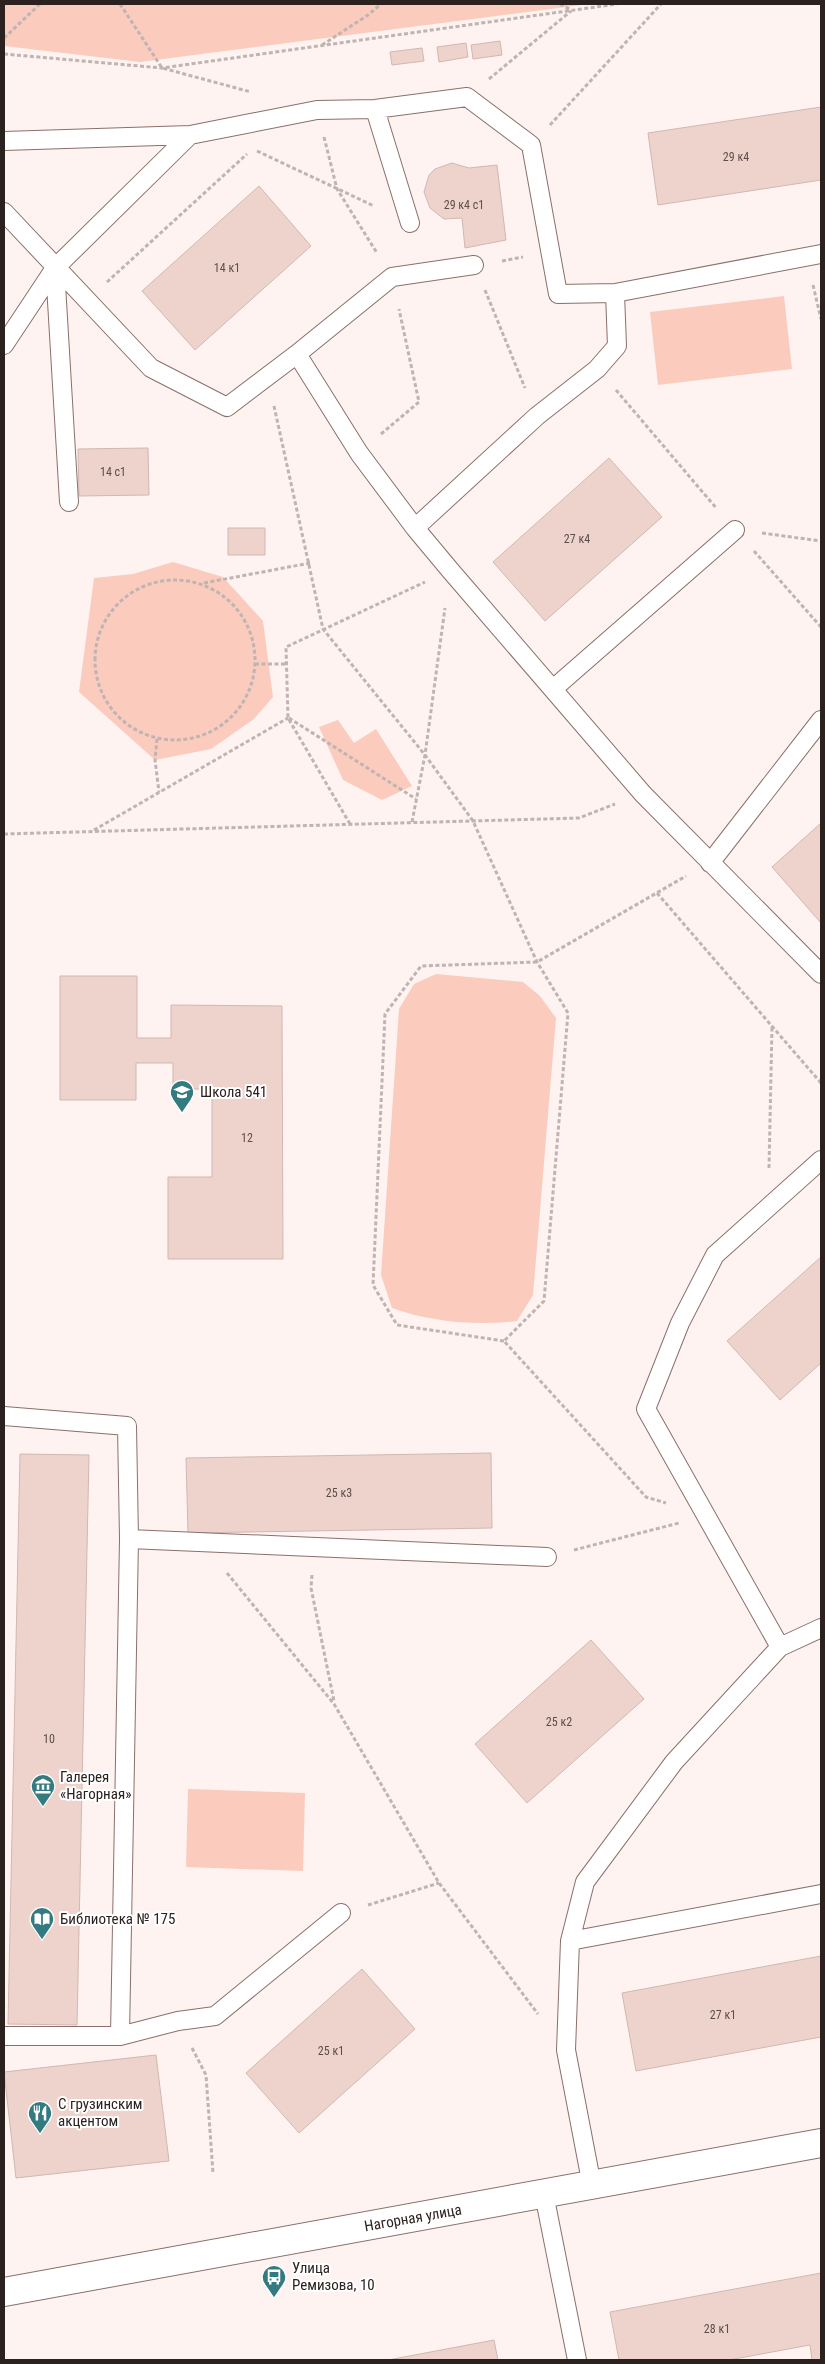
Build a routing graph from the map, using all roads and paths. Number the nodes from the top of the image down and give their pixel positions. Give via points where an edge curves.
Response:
1 (40, 4) edge
2 (120, 4) edge
3 (381, 4) edge
4 (560, 4) edge
5 (617, 4) edge
6 (661, 4) edge
7 (572, 11) junction
8 (4, 38) edge
9 (320, 46) junction
10 (4, 54) edge
11 (162, 68) junction
12 (253, 93) dead end
13 (467, 97) junction
14 (374, 109) junction
15 (190, 135) junction
16 (4, 141) edge
17 (531, 145) junction
18 (4, 212) edge
19 (410, 223) joint
20 (550, 253) junction
21 (814, 256) edge
22 (474, 265) junction
23 (55, 268) junction
24 (615, 293) junction
25 (86, 301) junction
26 (821, 319) edge
27 (4, 345) edge
28 (297, 354) junction
29 (597, 369) junction
30 (267, 377) junction
31 (537, 416) junction
32 (69, 502) dead end
33 (414, 528) junction
34 (735, 530) junction
35 (821, 541) edge
36 (310, 563) junction
37 (450, 570) junction
38 (203, 584) junction
39 (821, 627) edge
40 (323, 629) junction
41 (255, 664) junction
42 (286, 664) junction
43 (553, 689) junction
44 (288, 718) junction
45 (821, 720) edge
46 (157, 739) junction
47 (425, 755) junction
48 (158, 792) junction
49 (644, 794) junction
50 (417, 799) junction
51 (473, 821) junction
52 (412, 822) junction
53 (350, 824) junction
54 (94, 830) junction
55 (4, 834) edge
56 (710, 862) junction
57 (657, 893) junction
58 (537, 962) junction
59 (821, 974) edge
60 (772, 1027) junction
61 (821, 1083) edge
62 (821, 1160) edge
63 (767, 1208) junction
64 (504, 1341) junction
65 (4, 1416) edge
66 (708, 1516) junction
67 (129, 1539) junction
68 (202, 1542) junction
69 (547, 1557) joint
70 (311, 1588) dead end
71 (821, 1628) edge
72 (780, 1647) junction
73 (334, 1704) junction
74 (439, 1883) junction
75 (821, 1894) edge
76 (341, 1913) joint
77 (570, 1941) junction
78 (4, 2036) edge
79 (120, 2036) junction
80 (566, 2050) junction
81 (206, 2075) dead end
82 (821, 2143) edge
83 (213, 2173) dead end
84 (592, 2186) junction
85 (544, 2194) junction
86 (4, 2292) edge
87 (577, 2360) edge

1 - 8 path
2 - 11 path
3 - 9 path
4 - 7 path
5 - 7 path
6 - 17 path
7 - 9 path
7 - 13 path
9 - 11 path
10 - 11 path
11 - 12 path
13 - 14 lane
13 - 17 lane
14 - 15 lane via 317,110
14 - 19 lane
15 - 16 lane
15 - 23 lane
17 - 20 lane
18 - 23 lane
19 - 25 path via 253,149
20 - 22 path
20 - 24 lane via 558,294
21 - 24 lane
21 - 26 path
22 - 28 lane via 392,277
22 - 31 path
23 - 25 lane
23 - 27 lane
23 - 32 lane
24 - 29 lane via 617,346
25 - 30 lane via 151,368 226,407
28 - 30 lane
28 - 33 lane via 359,453
29 - 31 lane
29 - 34 path
30 - 36 path
31 - 33 lane
33 - 37 lane
34 - 35 path
34 - 39 path
34 - 43 lane
36 - 38 path
36 - 40 path
37 - 40 path
37 - 43 lane
37 - 47 path
38 - 41 path via 226,597 244,618 254,642
38 - 46 path via 177,578 151,582 127,594 109,612 97,636 94,662 100,688 112,711 132,729
40 - 42 path via 286,647
40 - 47 path
41 - 42 path
41 - 46 path via 248,695 232,717 210,733 184,740
42 - 44 path
43 - 49 lane
44 - 48 path
44 - 50 path
44 - 53 path
45 - 56 lane
46 - 48 path
47 - 50 path
47 - 51 path
48 - 54 path
49 - 51 path via 579,818
49 - 56 lane
50 - 52 path
51 - 52 path
51 - 58 path
52 - 53 path
53 - 54 path
54 - 55 path
56 - 57 path
56 - 59 lane
57 - 58 path
57 - 60 path
58 - 64 path via 568,1013 544,1301
58 - 64 path via 421,966 385,1014 373,1285 397,1325
60 - 61 path
60 - 63 path
62 - 63 lane
63 - 66 lane via 715,1255 680,1323 646,1409
64 - 66 path via 646,1497
65 - 67 lane via 127,1426
66 - 69 path
66 - 72 lane
67 - 68 lane
67 - 79 lane
68 - 69 lane
68 - 73 path
70 - 73 path
71 - 72 lane
72 - 77 lane via 674,1762 585,1882
73 - 74 path
74 - 76 path
74 - 80 path
75 - 77 lane
76 - 79 lane via 215,2016
77 - 80 lane
78 - 79 lane
80 - 84 lane
81 - 83 path
82 - 84 street, Нагорная улица
84 - 85 street, Нагорная улица
85 - 86 street, Нагорная улица
85 - 87 lane

